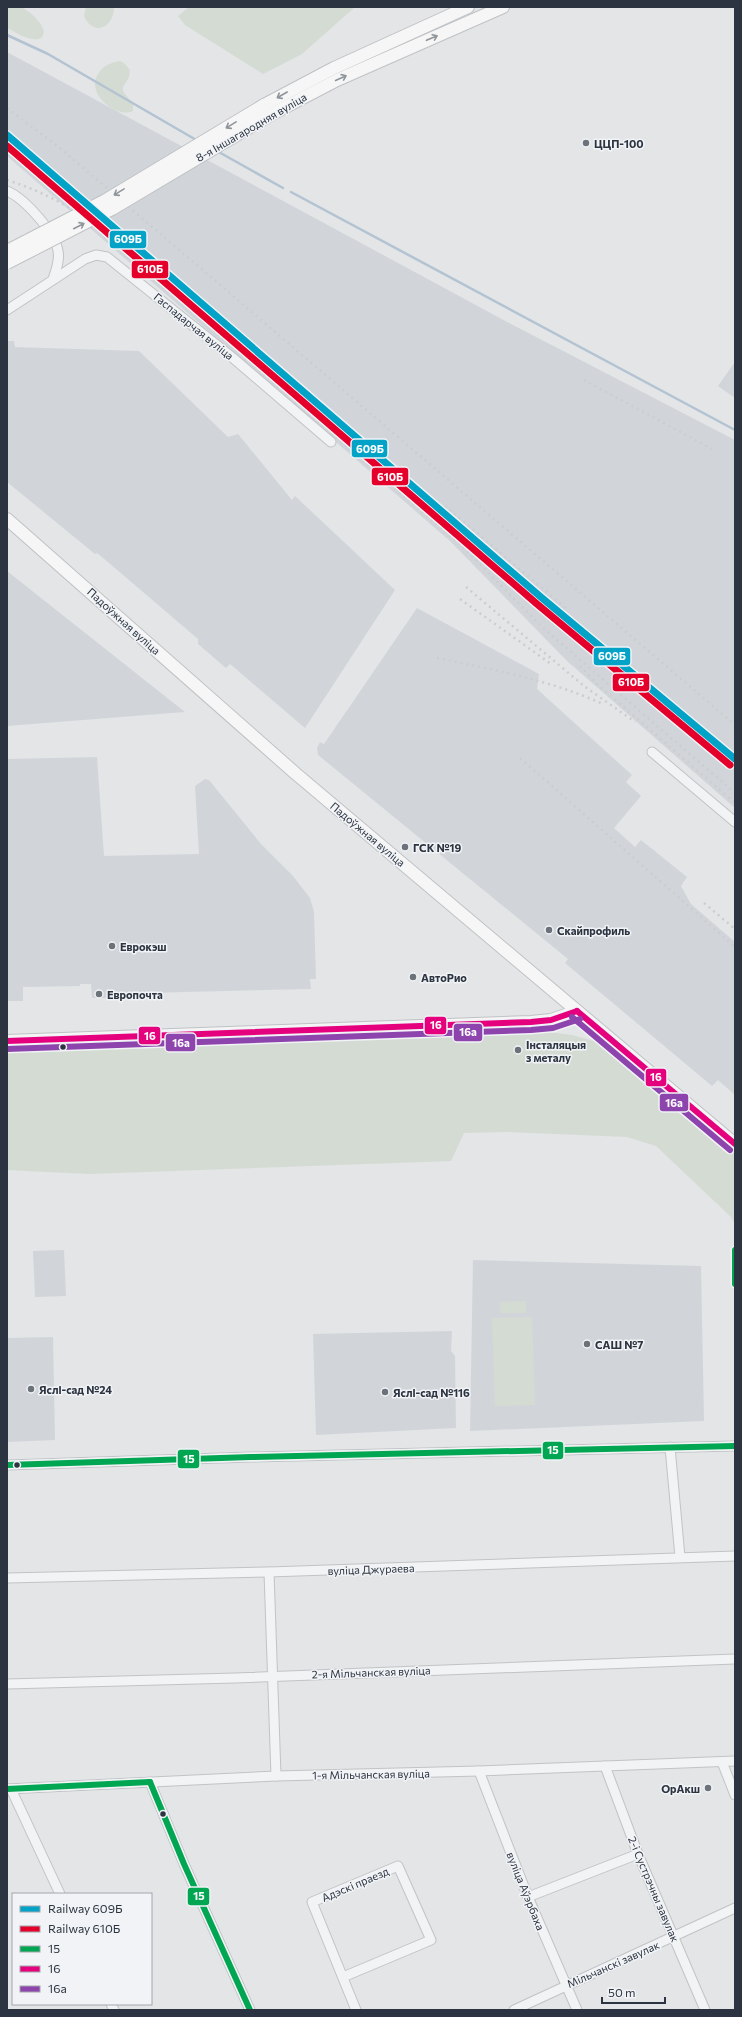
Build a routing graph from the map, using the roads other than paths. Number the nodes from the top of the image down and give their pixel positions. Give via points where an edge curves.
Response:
1 (468, 7) edge
2 (503, 7) edge
3 (388, 43) junction
4 (396, 53) junction
5 (267, 110) junction
6 (7, 191) edge
7 (7, 251) edge
8 (7, 263) edge
9 (53, 279) junction
10 (7, 310) edge
11 (331, 442) dead end
12 (7, 519) edge
13 (652, 752) dead end
14 (735, 822) edge
15 (577, 1011) junction
16 (7, 1041) edge
17 (735, 1144) edge
18 (735, 1446) edge
19 (670, 1447) junction
20 (7, 1466) edge
21 (735, 1556) edge
22 (680, 1557) junction
23 (269, 1572) junction
24 (7, 1578) edge
25 (735, 1659) edge
26 (273, 1676) junction
27 (7, 1684) edge
28 (735, 1761) edge
29 (722, 1762) junction
30 (605, 1766) junction
31 (478, 1771) junction
32 (276, 1776) junction
33 (150, 1782) junction
34 (9, 1789) edge
35 (735, 1795) edge
36 (638, 1854) junction
37 (60, 1893) edge
38 (528, 1897) junction
39 (735, 1908) edge
40 (675, 1936) junction
41 (343, 1977) junction
42 (566, 1985) junction
43 (250, 2010) edge
44 (356, 2010) edge
45 (514, 2010) edge
46 (577, 2010) edge
47 (705, 2010) edge

1 - 3 main road, 8-я Іншагародняя вуліца
4 -> 2 main road, 8-я Іншагародняя вуліца
3 - 4 main road
3 -> 5 main road, 8-я Іншагародняя вуліца via 327,71
5 -> 4 main road, 8-я Іншагародняя вуліца
5 -> 7 main road, 8-я Іншагародняя вуліца, bridge via 106,200
8 -> 5 main road, 8-я Іншагародняя вуліца, bridge via 112,209
6 - 9 street via 31,208 52,237 58,251 58,264
9 - 10 street, Гаспадарчая вуліца
9 - 11 street, Гаспадарчая вуліца via 85,259 96,255 107,257 233,358
12 - 15 main road, Падоўжная вуліца via 295,773
13 - 14 street
15 - 16 main road via 551,1020 531,1022
15 - 17 main road, Падоўжная вуліца
18 - 19 street
19 - 20 street via 251,1457
19 - 22 street
21 - 22 street, вуліца Джураева
22 - 23 street, вуліца Джураева
23 - 24 street, вуліца Джураева
23 - 26 street
25 - 26 street, 2-я Мільчанская вуліца
26 - 27 street, 2-я Мільчанская вуліца
26 - 32 street
28 - 29 street, 1-я Мільчанская вуліца
29 - 30 street, 1-я Мільчанская вуліца
29 - 35 street
30 - 31 street, 1-я Мільчанская вуліца
30 - 36 street, 2-і Сустрэчны завулак
31 - 32 street, 1-я Мільчанская вуліца
31 - 38 street, вуліца Аўэрбаха
32 - 33 street, 1-я Мільчанская вуліца
33 - 34 street, 1-я Мільчанская вуліца
33 - 43 street
34 - 37 street
36 - 38 street
36 - 40 street, 2-і Сустрэчны завулак
38 - 42 street, вуліца Аўэрбаха
39 - 40 street, Мільчанскі завулак
40 - 42 street, Мільчанскі завулак
40 - 47 street, 2-і Сустрэчны завулак
41 - 41 street, Адэскі праезд via 312,1902 398,1866 431,1940
41 - 44 street, Адэскі праезд
42 - 45 street, Мільчанскі завулак
42 - 46 street, вуліца Аўэрбаха

